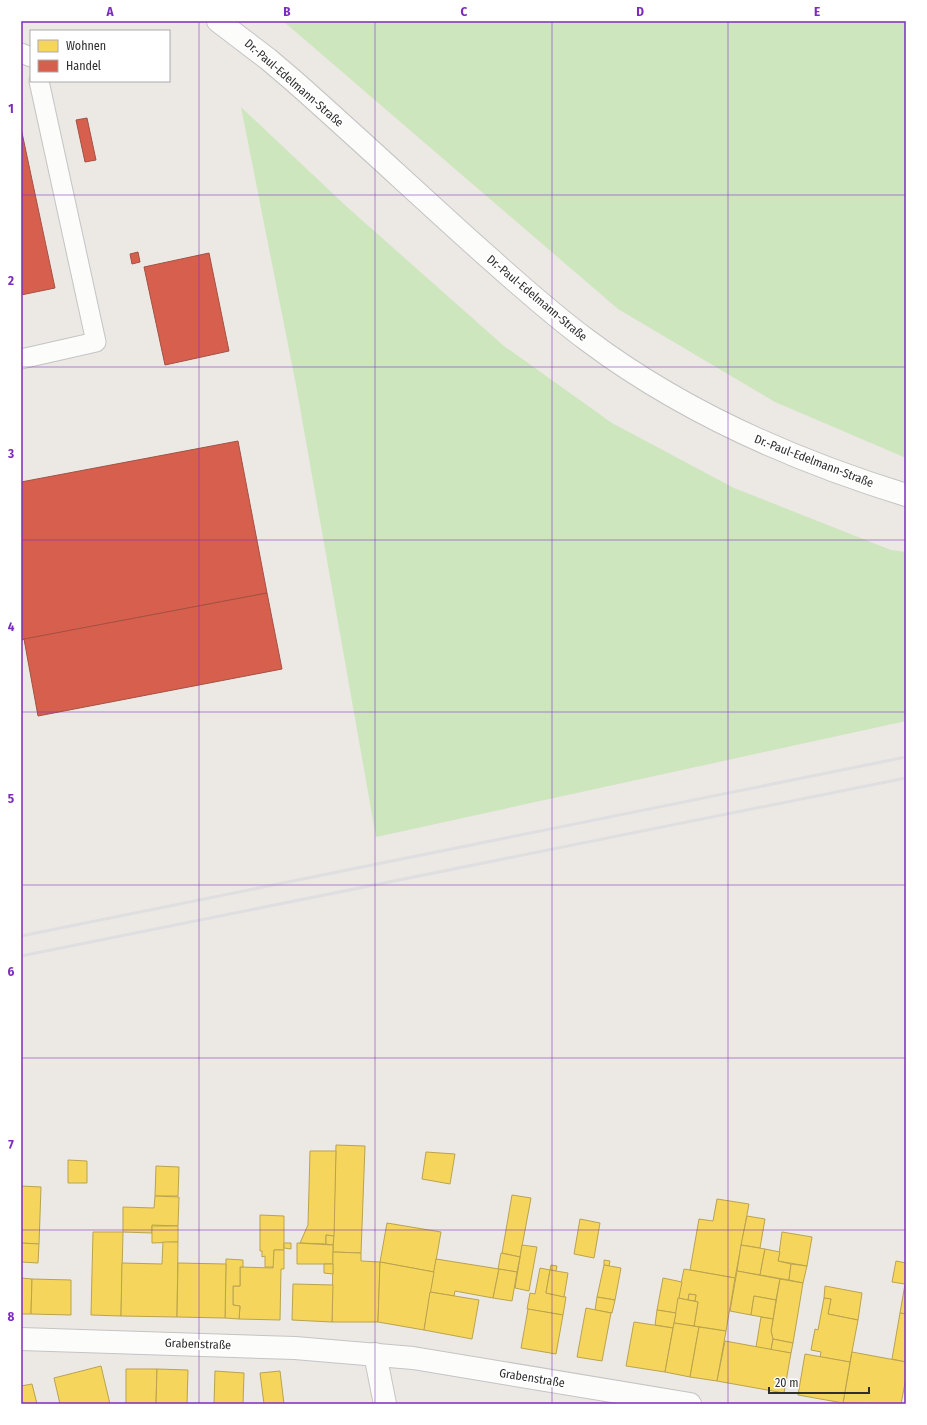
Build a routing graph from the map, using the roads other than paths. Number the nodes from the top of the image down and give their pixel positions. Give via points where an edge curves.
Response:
1 (218, 21) edge
2 (39, 82) edge
3 (21, 359) edge
4 (906, 495) edge
5 (21, 1339) edge
6 (375, 1354) junction
7 (385, 1404) edge
8 (690, 1404) edge

1 - 4 street, Dr.-Paul-Edelmann-Straße via 295,82 520,286 588,341 670,395 754,439 830,470
2 - 3 lane via 96,342
5 - 6 street, Grabenstraße via 295,1348
6 - 7 street
6 - 8 street, Grabenstraße via 420,1359

